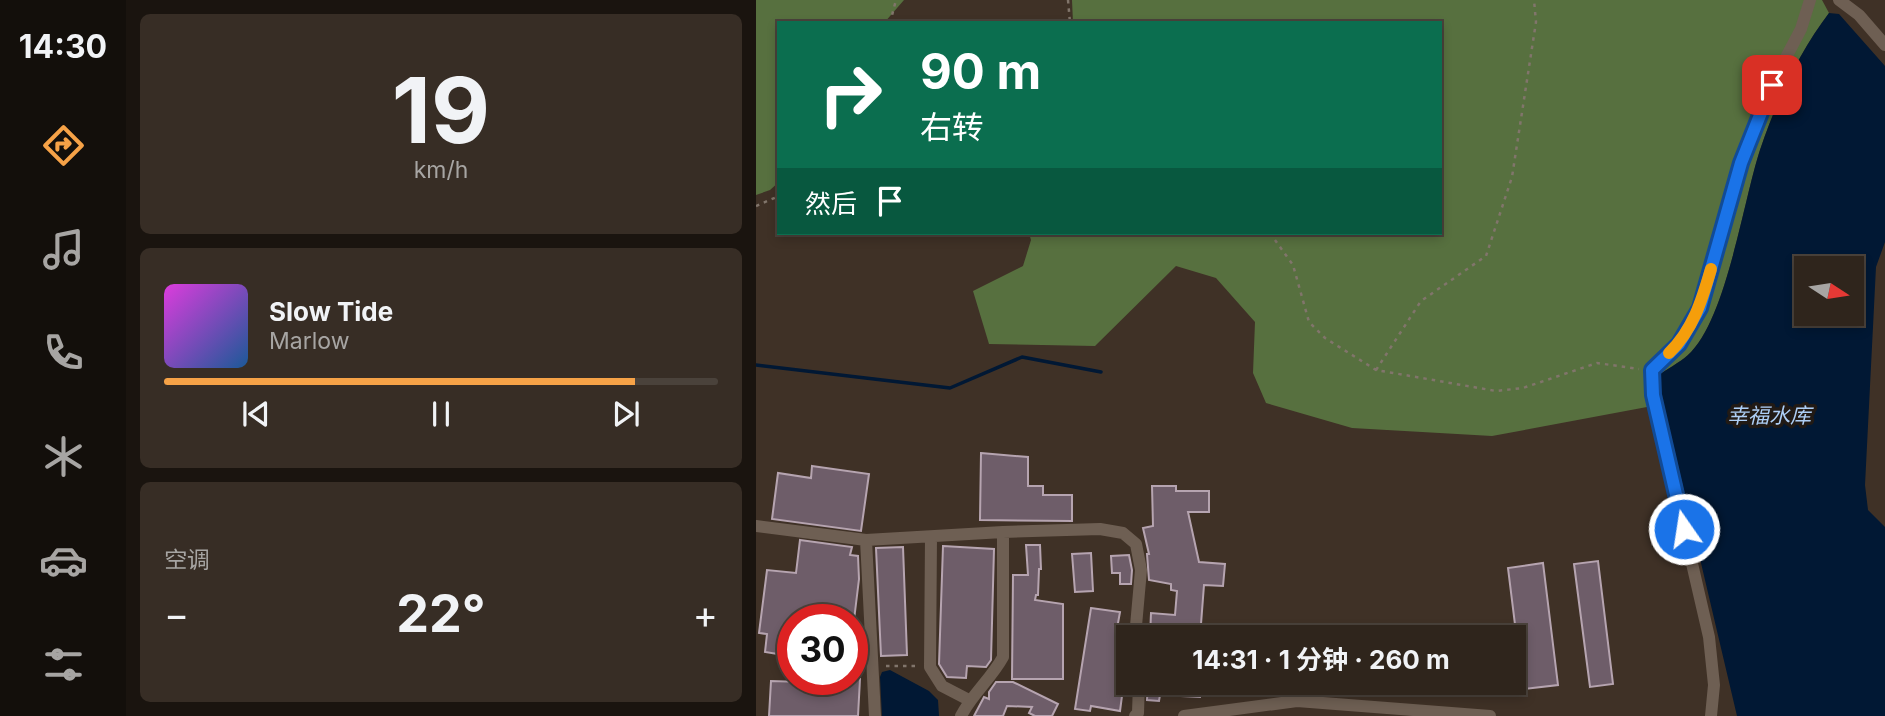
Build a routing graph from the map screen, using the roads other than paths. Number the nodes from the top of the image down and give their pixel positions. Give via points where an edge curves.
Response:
1 (1810, 0) edge
2 (1839, 0) edge
3 (1885, 45) edge
4 (756, 526) edge
5 (1003, 532) junction
6 (931, 537) junction
7 (866, 540) junction
8 (1136, 625) edge
9 (1139, 695) edge
10 (969, 700) junction
11 (875, 716) edge
12 (961, 716) edge
13 (1135, 716) edge
14 (1184, 716) edge
15 (1490, 716) edge
16 (1711, 716) edge

1 - 16 street via 1741,163 1700,308 1679,344 1652,370 1653,395 1709,637 1714,685
2 - 3 street
4 - 7 street
5 - 6 street
5 - 8 street via 1100,529 1123,533 1136,544 1141,570
5 - 10 street via 1003,657
6 - 7 street
6 - 10 street via 930,667 942,686
7 - 11 street
9 - 13 street
10 - 12 street
14 - 15 street via 1297,701

